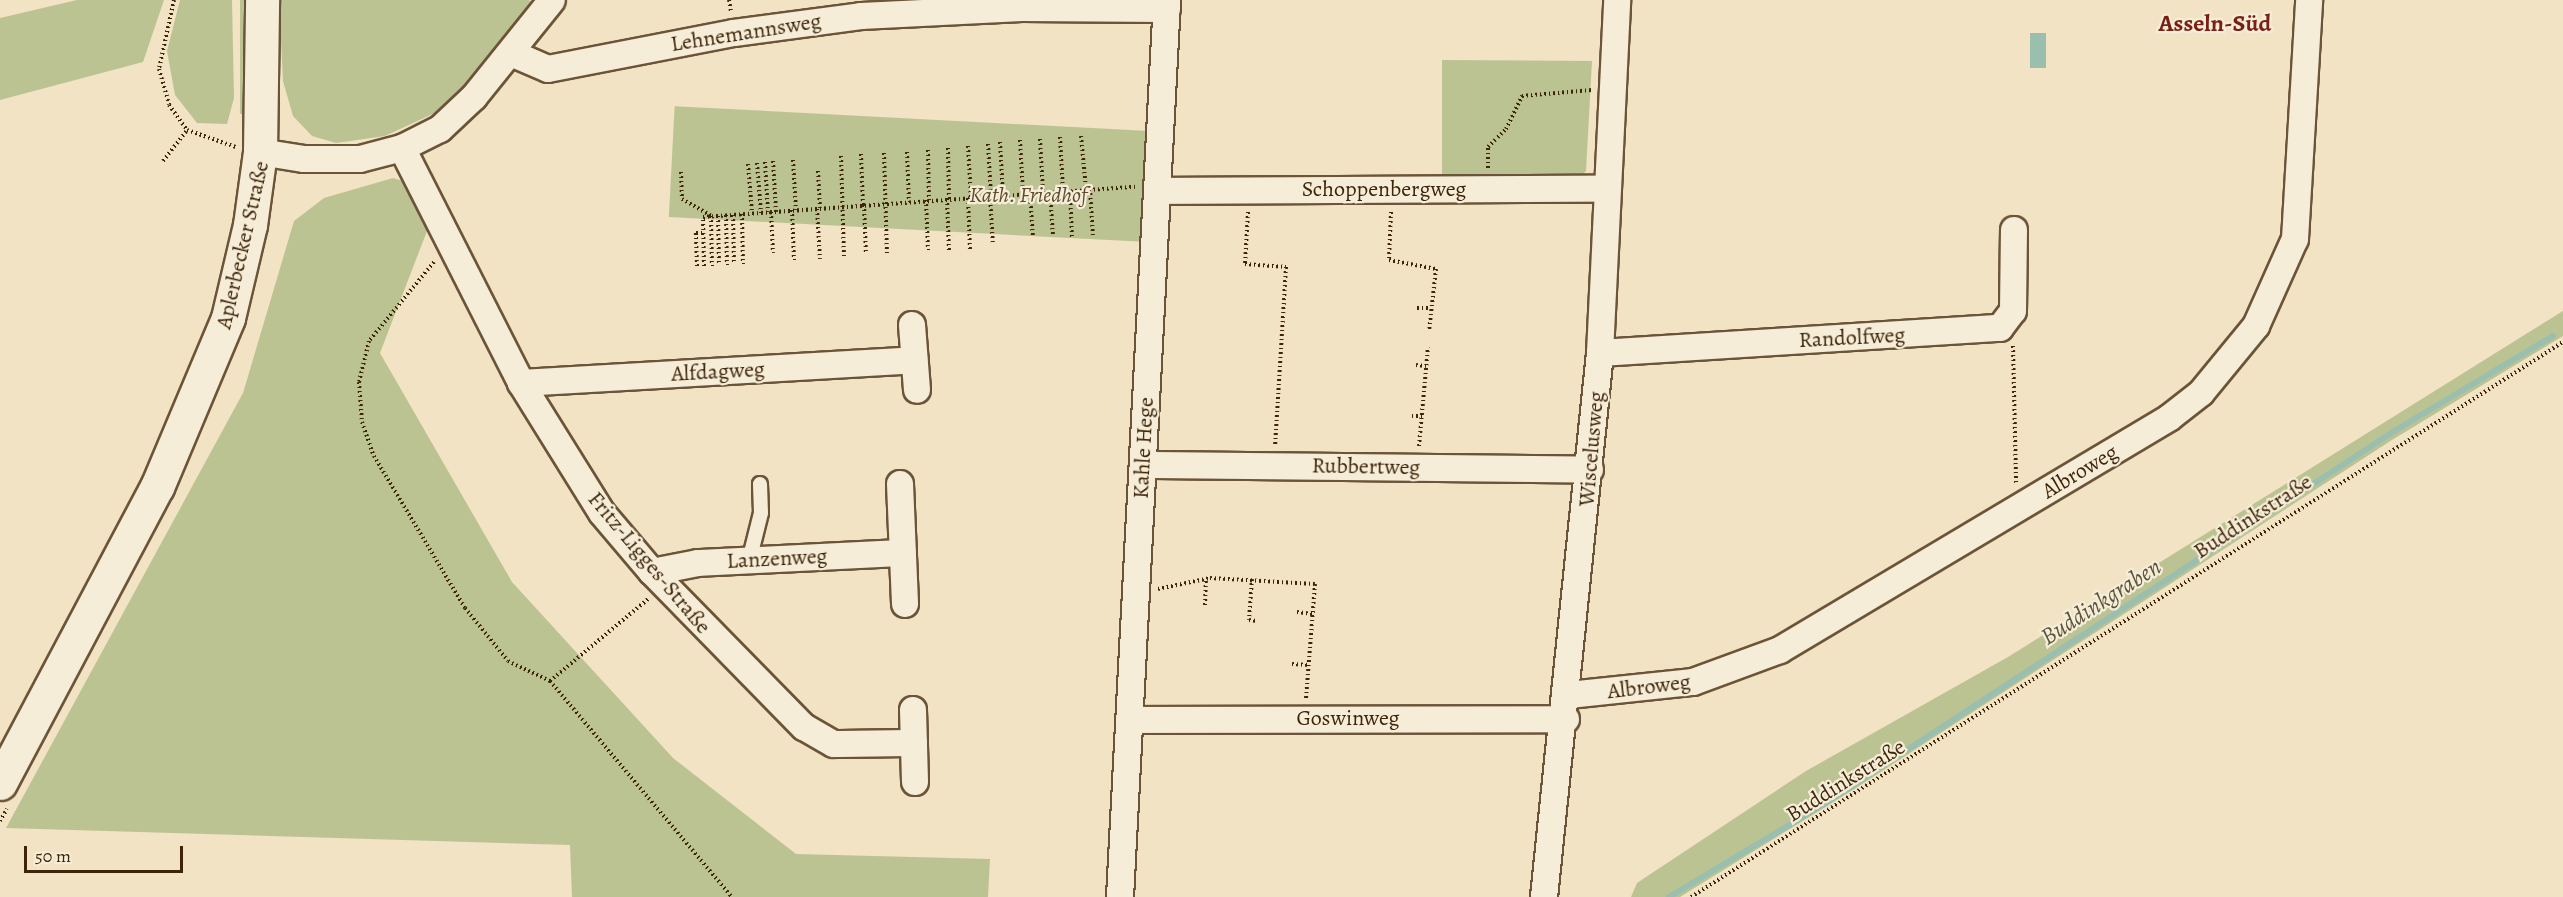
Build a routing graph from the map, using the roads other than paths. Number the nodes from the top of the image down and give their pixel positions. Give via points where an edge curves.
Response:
1 (262, 0) edge
2 (552, 0) edge
3 (1617, 0) edge
4 (2309, 0) edge
5 (1167, 4) edge
6 (511, 53) junction
7 (402, 148) junction
8 (260, 152) junction
9 (1160, 189) junction
10 (1607, 189) junction
11 (2014, 230) dead end
12 (912, 325) dead end
13 (1600, 353) junction
14 (914, 360) junction
15 (521, 383) junction
16 (916, 390) dead end
17 (1143, 465) junction
18 (1590, 470) junction
19 (759, 484) dead end
20 (900, 484) dead end
21 (903, 553) junction
22 (749, 561) junction
23 (657, 579) junction
24 (906, 604) dead end
25 (1567, 707) junction
26 (913, 710) dead end
27 (1130, 720) junction
28 (12, 739) edge
29 (914, 743) junction
30 (915, 782) dead end
31 (0, 783) edge
32 (1120, 897) edge
33 (1544, 897) edge

1 - 8 main road
2 - 6 street, Aplerbecker Straße
3 - 10 street, Wiscelusweg
4 - 25 street, Albroweg via 2295,239 2256,326 2228,365 2169,418 1750,663 1665,688
5 - 6 street, Lehnemannsweg via 861,16 734,33 573,66 535,66
5 - 9 street, Kahle Hege
6 - 7 street, Aplerbecker Straße via 440,129
7 - 8 street, Aplerbecker Straße via 334,161
7 - 15 street, Fritz-Ligges-Straße
8 - 28 main road, Aplerbecker Straße via 250,225 210,370 157,487
9 - 10 street, Schoppenbergweg
9 - 17 street, Kahle Hege
10 - 13 street, Wiscelusweg
11 - 13 street, Randolfweg via 2011,318 1986,330
12 - 14 street
13 - 18 street, Wiscelusweg
14 - 15 street, Alfdagweg
14 - 16 street
15 - 23 street, Fritz-Ligges-Straße via 602,513
17 - 18 street, Rubbertweg
17 - 27 street, Kahle Hege
18 - 25 street, Wiscelusweg
19 - 22 lane via 762,513
20 - 21 street
21 - 22 street, Lanzenweg
21 - 24 street
22 - 23 street, Lanzenweg
23 - 29 street, Fritz-Ligges-Straße via 804,727 834,744
25 - 27 street, Goswinweg
25 - 33 street, Wiscelusweg
26 - 29 street
27 - 32 street, Kahle Hege
28 - 31 main road, Aplerbecker Straße
29 - 30 street

